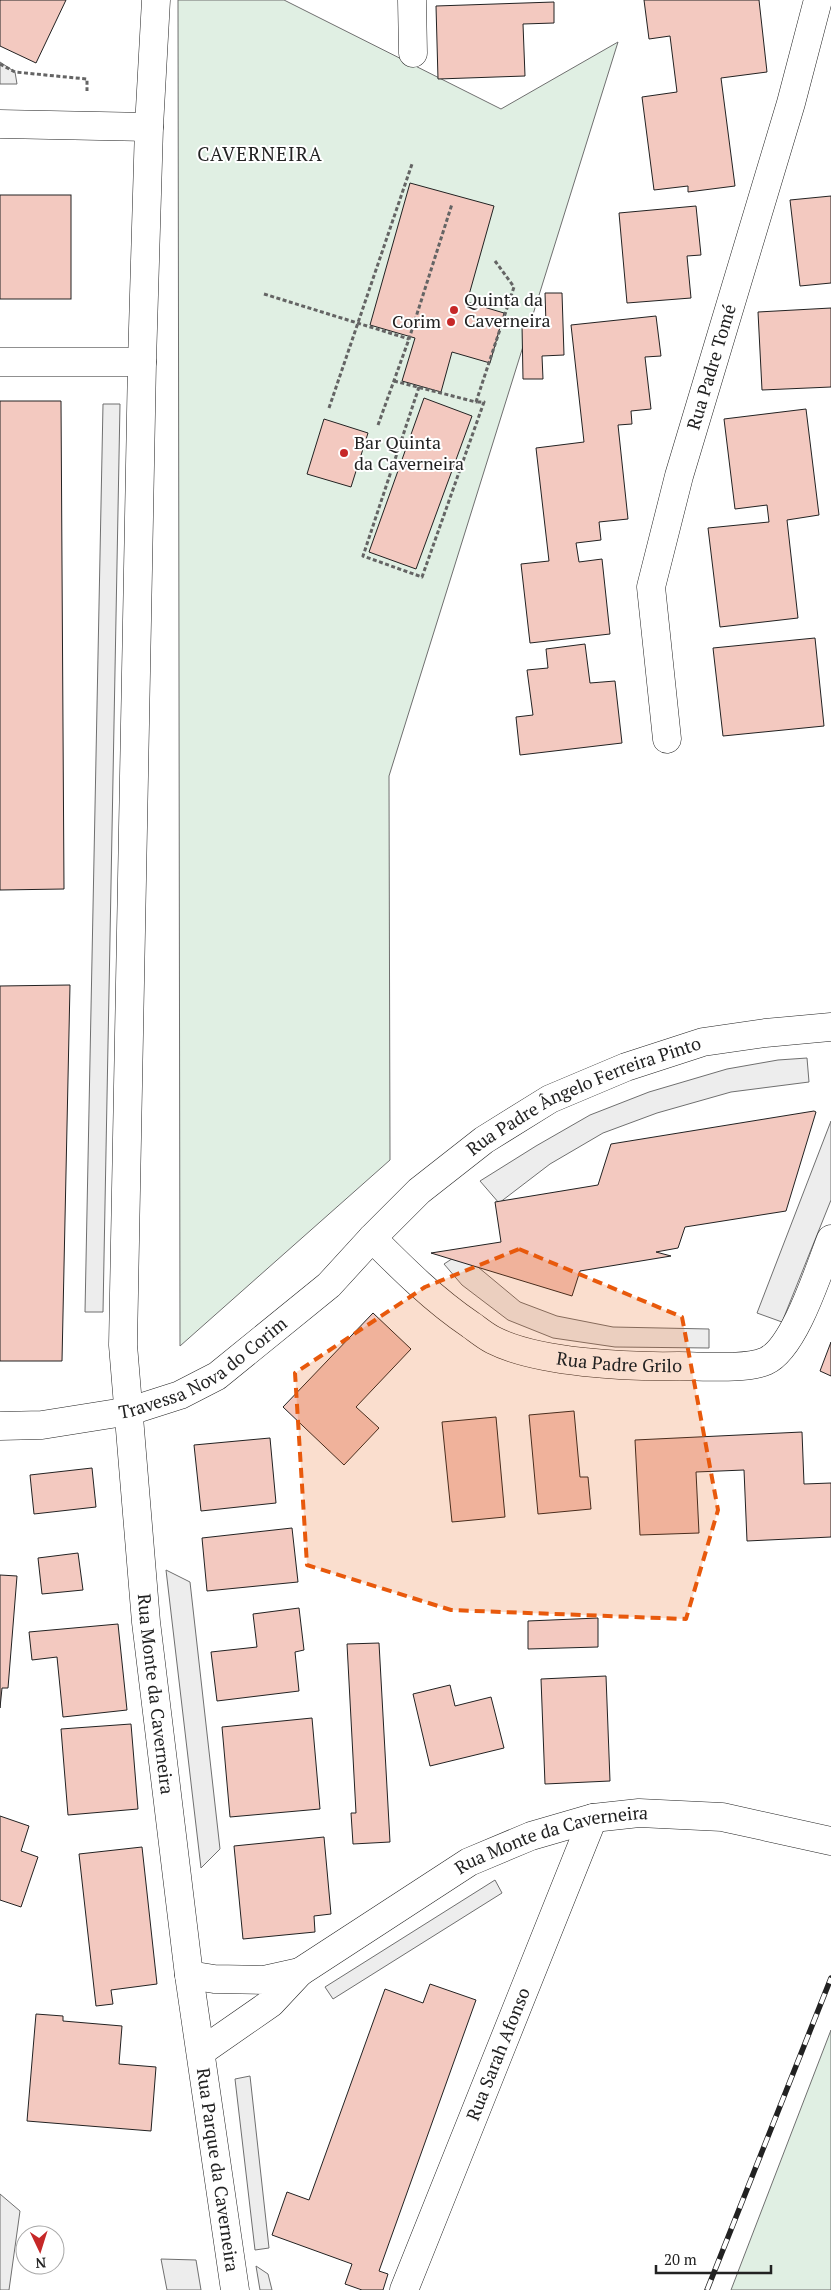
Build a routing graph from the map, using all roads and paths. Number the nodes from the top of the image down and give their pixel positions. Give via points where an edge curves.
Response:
1 (156, 0) edge
2 (412, 0) edge
3 (818, 0) edge
4 (413, 53) dead end
5 (0, 64) edge
6 (0, 124) edge
7 (84, 126) junction
8 (149, 128) junction
9 (412, 164) dead end
10 (452, 204) dead end
11 (495, 262) dead end
12 (264, 294) dead end
13 (358, 324) junction
14 (409, 338) junction
15 (0, 362) edge
16 (142, 362) junction
17 (394, 381) junction
18 (419, 387) junction
19 (476, 402) junction
20 (330, 408) dead end
21 (378, 425) dead end
22 (667, 739) dead end
23 (831, 1027) edge
24 (372, 1238) junction
25 (831, 1239) edge
26 (130, 1412) junction
27 (0, 1426) edge
28 (593, 1818) junction
29 (831, 1841) edge
30 (300, 1972) junction
31 (189, 1975) junction
32 (202, 2051) junction
33 (235, 2290) edge
34 (404, 2290) edge

1 - 8 street, Rua Monte da Caverneira
2 - 4 street
3 - 22 street, Rua Padre Tomé via 791,103 679,476 651,587
5 - 7 path via 15,72 87,79
6 - 7 street
7 - 8 street
8 - 16 street, Rua Monte da Caverneira
9 - 13 path
10 - 14 path
11 - 19 path via 514,287
12 - 13 path
13 - 14 path
13 - 20 path
14 - 17 path
15 - 16 street
16 - 26 street, Rua Monte da Caverneira via 123,1345
17 - 18 path
17 - 21 path
18 - 19 path
18 - 19 path via 363,556 422,576 484,402
23 - 24 street, Rua Padre Ângelo Ferreira Pinto via 703,1042 626,1067 550,1099 484,1140 419,1191
24 - 25 street, Rua Padre Grilo via 413,1280 492,1340 527,1353 645,1366 738,1366 766,1361 793,1333
24 - 26 street, Travessa Nova do Corim via 330,1286 217,1376 180,1395
26 - 27 street, Travessa Nova do Corim via 42,1425
26 - 31 street, Rua Monte da Caverneira via 146,1622
28 - 29 street, Rua Monte da Caverneira via 639,1813 722,1817
28 - 30 street, Rua Monte da Caverneira via 531,1836 469,1862
28 - 34 street, Rua Sarah Afonso
30 - 31 street, Rua Monte da Caverneira via 264,1980
30 - 32 street, Rua Monte da Caverneira via 271,2003
31 - 32 street, Rua Monte da Caverneira
32 - 33 street, Rua Parque da Caverneira

